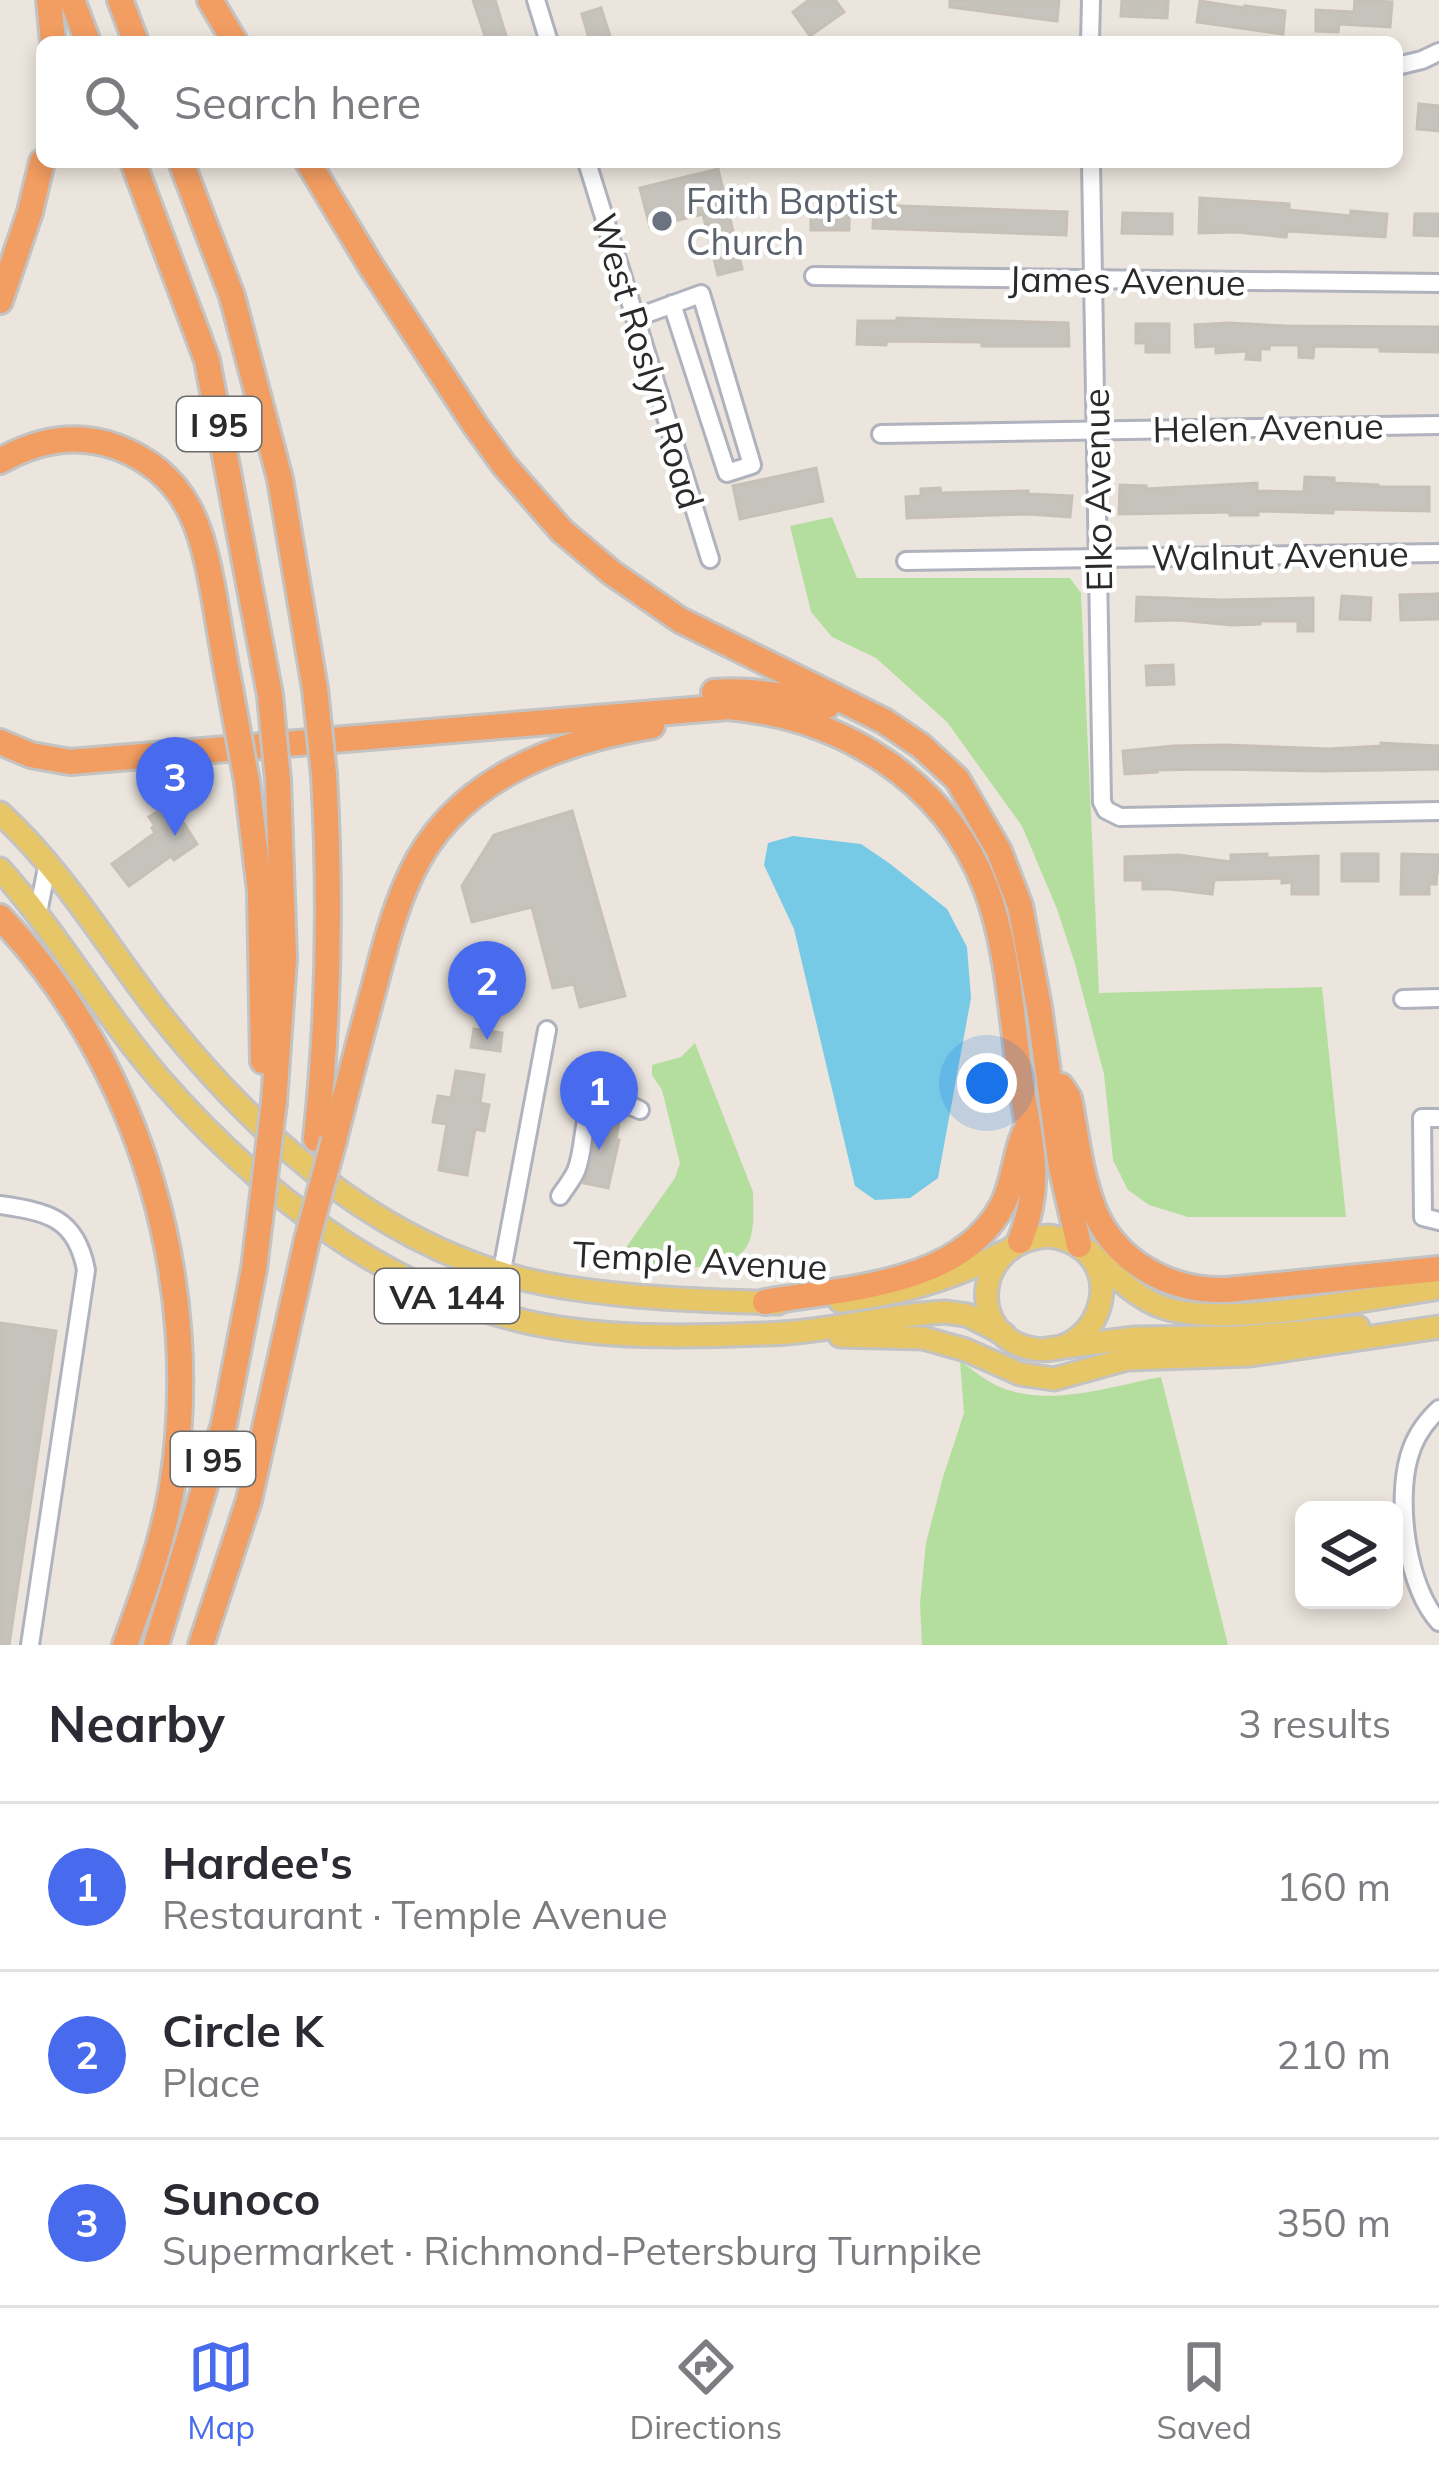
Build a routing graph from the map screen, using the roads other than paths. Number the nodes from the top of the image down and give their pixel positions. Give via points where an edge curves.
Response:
1 (49, 0) edge
2 (72, 0) edge
3 (120, 0) edge
4 (210, 0) edge
5 (536, 0) edge
6 (1090, 0) edge
7 (52, 36) edge
8 (86, 36) edge
9 (134, 36) edge
10 (231, 36) edge
11 (547, 36) edge
12 (1090, 36) edge
13 (1439, 52) edge
14 (1403, 65) edge
15 (41, 168) edge
16 (135, 168) edge
17 (184, 168) edge
18 (312, 168) edge
19 (589, 168) edge
20 (1091, 168) edge
21 (814, 276) dead end
22 (1094, 280) junction
23 (1439, 283) edge
24 (0, 301) edge
25 (672, 304) junction
26 (635, 318) junction
27 (1439, 425) edge
28 (1096, 430) junction
29 (881, 434) dead end
30 (0, 461) edge
31 (1439, 554) edge
32 (1097, 558) junction
33 (710, 560) dead end
34 (906, 561) dead end
35 (804, 722) junction
36 (0, 725) edge
37 (0, 742) edge
38 (1439, 811) edge
39 (0, 813) edge
40 (985, 826) junction
41 (48, 862) junction
42 (0, 868) edge
43 (38, 913) junction
44 (0, 917) edge
45 (1439, 998) edge
46 (1403, 999) dead end
47 (547, 1030) dead end
48 (1048, 1064) junction
49 (269, 1097) junction
50 (640, 1110) dead end
51 (1439, 1118) edge
52 (1027, 1126) junction
53 (325, 1139) junction
54 (560, 1196) dead end
55 (0, 1205) edge
56 (1439, 1221) edge
57 (1012, 1247) junction
58 (1084, 1248) junction
59 (1439, 1269) edge
60 (502, 1272) junction
61 (1439, 1288) edge
62 (765, 1302) junction
63 (494, 1313) junction
64 (1439, 1324) edge
65 (768, 1334) junction
66 (1004, 1334) junction
67 (1048, 1349) junction
68 (1439, 1408) edge
69 (1439, 1622) edge
70 (30, 1645) edge
71 (124, 1645) edge
72 (156, 1645) edge
73 (201, 1645) edge

1 - 7 highway
2 - 8 highway
3 - 9 highway
4 - 10 highway
5 - 11 street
6 - 12 street
13 - 14 street
15 - 24 highway
16 - 49 highway, I 95, bridge via 207,360 270,695 284,958
17 - 53 highway, I 95, bridge via 232,296 280,479 314,689 329,900
18 - 40 highway via 475,425 562,531 680,620 903,733 957,779
19 - 26 street, West Roslyn Road
20 - 22 street, Elko Avenue
21 - 22 street, James Avenue
22 - 23 street, James Avenue
22 - 28 street, Elko Avenue
25 - 25 street via 728,473 752,465 701,294
25 - 26 street
26 - 33 street, West Roslyn Road
27 - 28 street, Helen Avenue
28 - 29 street, Helen Avenue
28 - 32 street, Elko Avenue
30 - 49 highway, bridge via 45,442 92,440 139,456 176,488 202,538 247,782
31 - 32 street, Walnut Avenue
32 - 34 street, Walnut Avenue
32 - 38 street, Elko Avenue via 1102,802 1112,814
35 - 37 highway via 707,708 70,762
35 - 52 highway via 901,771 943,812 974,862 995,917
35 - 53 highway via 708,718 609,734 536,757 475,795 424,850 400,900
36 - 40 highway via 76,748 753,692 818,703 870,725 918,758
39 - 41 main road, Temple Avenue / VA 144
40 - 48 highway via 1019,906
41 - 43 street
41 - 60 main road, Temple Avenue / VA 144 via 160,1015 280,1144 402,1229
42 - 43 main road, Temple Avenue / VA 144
43 - 63 main road, Temple Avenue / VA 144 via 133,1047 240,1160 363,1253
44 - 71 highway via 98,1051 152,1184 173,1279 177,1448 164,1527
45 - 46 street
47 - 60 street
48 - 58 highway via 1061,1167
48 - 59 highway via 1069,1098 1097,1217 1150,1273 1214,1291
49 - 72 highway, I 95, bridge via 265,1192 224,1424
50 - 54 street via 608,1101 590,1108 577,1170
51 - 56 street via 1422,1118 1423,1217
52 - 57 highway via 1035,1191
52 - 62 highway via 1001,1208 965,1250 908,1276
53 - 73 highway, I 95, bridge via 249,1500
55 - 70 street via 40,1211 66,1226 86,1270
57 - 58 main road, VA 144 via 1050,1236
57 - 62 main road, Temple Avenue / VA 144 via 902,1292
57 - 66 main road via 992,1269 986,1297
58 - 61 main road via 1135,1292 1183,1312 1262,1312
58 - 67 main road via 1100,1274 1097,1313 1072,1342
60 - 62 main road, Temple Avenue / VA 144 via 581,1289
60 - 63 street
63 - 65 main road, Temple Avenue / VA 144 via 611,1333
64 - 65 main road via 1250,1355 1127,1359 1054,1379 1021,1375 923,1338
64 - 67 main road, VA 144
65 - 66 main road, Temple Avenue / VA 144 via 945,1312
66 - 67 main road, VA 144
68 - 69 street via 1410,1451 1404,1494 1412,1570

